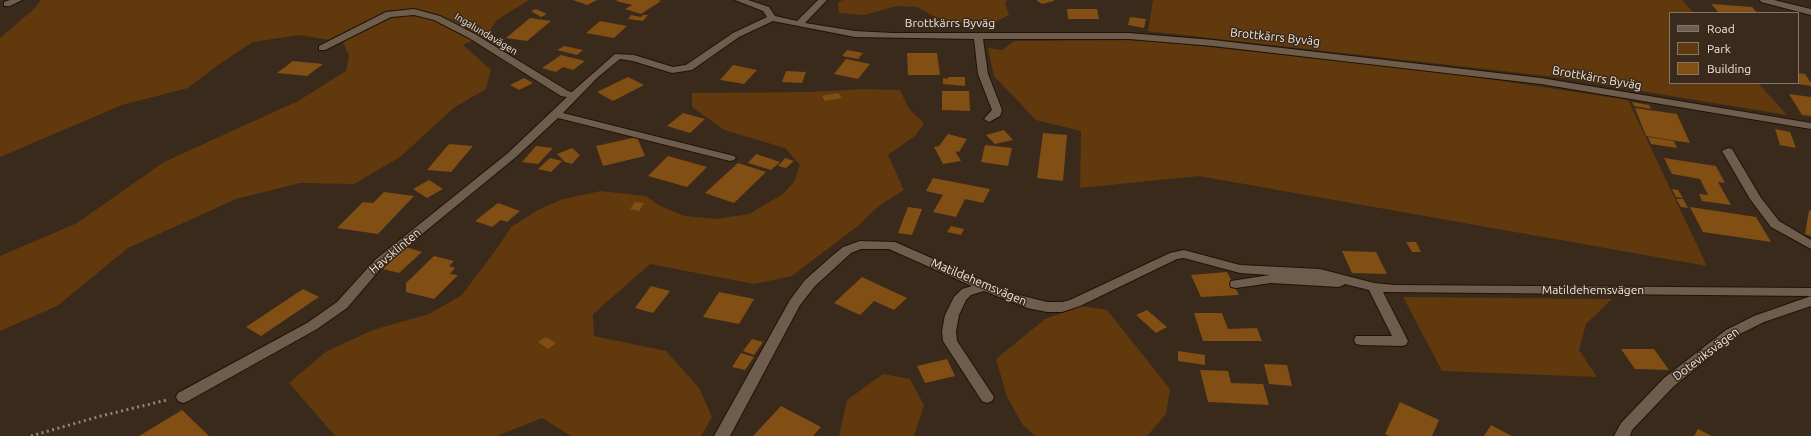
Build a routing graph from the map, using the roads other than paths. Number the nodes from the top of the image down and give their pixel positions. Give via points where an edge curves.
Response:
1 (18, 0) edge
2 (739, 0) edge
3 (823, 0) edge
4 (1764, 0) edge
5 (7, 4) dead end
6 (1811, 12) edge
7 (772, 18) junction
8 (798, 24) junction
9 (978, 36) junction
10 (322, 48) dead end
11 (574, 95) junction
12 (556, 114) junction
13 (989, 119) dead end
14 (1811, 126) edge
15 (1728, 151) dead end
16 (730, 158) dead end
17 (1811, 245) edge
18 (1343, 280) junction
19 (1236, 284) dead end
20 (982, 285) junction
21 (1374, 287) junction
22 (1811, 292) edge
23 (1811, 301) edge
24 (1361, 340) dead end
25 (183, 397) road end
26 (987, 397) dead end
27 (722, 436) edge
28 (1622, 436) edge

1 - 5 street
2 - 7 street, Brottkärrs Byväg via 766,9
3 - 8 street
4 - 6 street
7 - 8 street, Brottkärrs Byväg
7 - 11 street, Havsklinten via 736,35 689,68 672,70 634,58 618,56
8 - 9 street, Brottkärrs Byväg via 870,36
9 - 13 street via 983,74 997,110
9 - 14 street, Brottkärrs Byväg via 1129,36 1243,46 1541,81
10 - 11 street, Ingalundavägen via 389,14 414,12 437,18 472,36 565,94
11 - 12 street, Havsklinten
12 - 16 street
12 - 25 street, Havsklinten via 470,190 379,263 342,305 312,326
15 - 17 street via 1775,224
18 - 19 street via 1338,284 1271,280
18 - 20 street, Matildehemsvägen via 1320,273 1240,269 1184,254 1174,256 1062,307 1027,303
18 - 21 street, Matildehemsvägen
20 - 26 street via 961,297 952,315 949,331 950,341
20 - 27 street, Matildehemsvägen via 891,245 860,245 847,250 810,283 795,302
21 - 22 street, Matildehemsvägen
21 - 24 street via 1401,341
23 - 28 street, Doteviksvägen via 1759,319 1730,333 1669,382 1626,427

